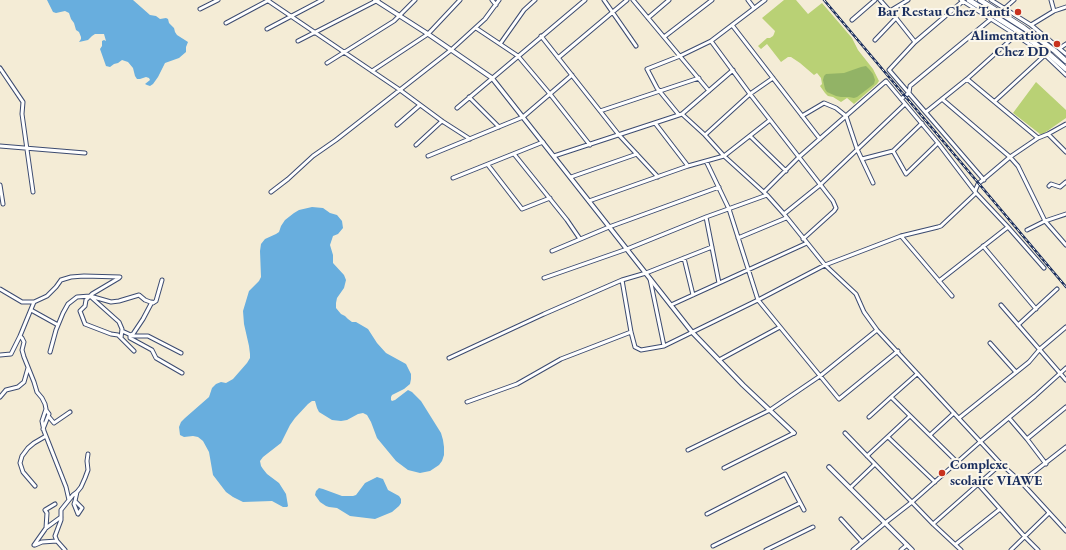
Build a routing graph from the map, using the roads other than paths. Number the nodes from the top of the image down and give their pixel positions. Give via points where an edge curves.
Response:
1 (218, 0) edge
2 (268, 0) edge
3 (322, 0) edge
4 (377, 0) edge
5 (415, 0) edge
6 (460, 0) edge
7 (492, 0) edge
8 (499, 0) edge
9 (535, 0) edge
10 (585, 0) edge
11 (604, 0) edge
12 (627, 0) edge
13 (633, 0) edge
14 (670, 0) edge
15 (712, 0) edge
16 (748, 0) edge
17 (765, 0) edge
18 (875, 0) edge
19 (880, 0) edge
20 (908, 0) edge
21 (969, 0) edge
22 (980, 0) edge
23 (991, 0) edge
24 (1014, 0) edge
25 (1051, 0) edge
26 (962, 1) edge
27 (496, 5) junction
28 (1066, 7) edge
29 (754, 8) junction
30 (1004, 8) junction
31 (200, 9) dead end
32 (890, 11) junction
33 (1054, 11) junction
34 (612, 12) junction
35 (400, 15) junction
36 (290, 17) junction
37 (648, 18) junction
38 (896, 18) junction
39 (992, 19) junction
40 (852, 20) dead end
41 (226, 23) dead end
42 (732, 25) junction
43 (1031, 25) junction
44 (476, 28) junction
45 (267, 29) dead end
46 (314, 33) junction
47 (428, 34) junction
48 (1016, 35) junction
49 (541, 36) junction
50 (664, 37) junction
51 (875, 40) dead end
52 (298, 41) dead end
53 (711, 41) junction
54 (915, 42) junction
55 (500, 44) junction
56 (1066, 44) edge
57 (636, 46) dead end
58 (1060, 48) junction
59 (451, 50) junction
60 (344, 52) junction
61 (1066, 54) edge
62 (518, 56) junction
63 (680, 56) junction
64 (1045, 56) junction
65 (558, 58) junction
66 (1066, 61) edge
67 (327, 63) dead end
68 (0, 68) edge
69 (733, 70) junction
70 (1066, 70) edge
71 (372, 71) junction
72 (572, 75) junction
73 (1066, 75) edge
74 (492, 78) junction
75 (699, 78) junction
76 (773, 78) junction
77 (967, 79) junction
78 (400, 90) junction
79 (660, 91) junction
80 (709, 91) junction
81 (909, 93) junction
82 (550, 94) junction
83 (750, 94) junction
84 (469, 98) junction
85 (901, 99) junction
86 (942, 99) junction
87 (995, 101) junction
88 (905, 104) junction
89 (420, 105) junction
90 (457, 108) dead end
91 (600, 111) junction
92 (926, 112) junction
93 (681, 114) junction
94 (802, 116) junction
95 (846, 116) junction
96 (523, 117) junction
97 (770, 120) junction
98 (442, 121) junction
99 (654, 123) junction
100 (922, 123) junction
101 (1066, 124) edge
102 (397, 125) dead end
103 (500, 127) junction
104 (1048, 134) junction
105 (619, 135) junction
106 (705, 135) junction
107 (750, 136) junction
108 (1038, 138) junction
109 (470, 139) junction
110 (820, 139) junction
111 (543, 142) junction
112 (938, 143) junction
113 (590, 144) junction
114 (416, 145) dead end
115 (0, 146) edge
116 (27, 149) junction
117 (857, 149) junction
118 (893, 151) junction
119 (1066, 152) edge
120 (85, 153) dead end
121 (514, 154) junction
122 (637, 154) junction
123 (428, 156) dead end
124 (554, 156) junction
125 (724, 156) junction
126 (800, 157) junction
127 (1010, 157) junction
128 (862, 159) junction
129 (706, 161) junction
130 (488, 165) junction
131 (688, 166) junction
132 (786, 171) junction
133 (571, 177) junction
134 (658, 177) junction
135 (453, 178) dead end
136 (984, 180) junction
137 (1066, 182) edge
138 (873, 183) dead end
139 (0, 185) edge
140 (820, 185) junction
141 (1049, 186) dead end
142 (719, 187) junction
143 (33, 192) dead end
144 (271, 192) dead end
145 (764, 192) junction
146 (976, 192) junction
147 (767, 195) junction
148 (550, 198) junction
149 (589, 200) junction
150 (3, 204) dead end
151 (729, 209) junction
152 (784, 214) junction
153 (1066, 214) edge
154 (706, 217) junction
155 (786, 218) junction
156 (1045, 221) junction
157 (609, 226) junction
158 (1008, 227) junction
159 (1027, 230) dead end
160 (901, 236) junction
161 (738, 238) junction
162 (580, 239) junction
163 (803, 239) junction
164 (807, 243) junction
165 (1066, 245) edge
166 (983, 246) junction
167 (712, 247) junction
168 (627, 249) junction
169 (552, 251) dead end
170 (684, 258) junction
171 (825, 265) junction
172 (1044, 268) dead end
173 (748, 270) junction
174 (646, 273) junction
175 (649, 277) junction
176 (544, 278) dead end
177 (162, 280) dead end
178 (622, 280) junction
179 (939, 281) junction
180 (719, 283) junction
181 (0, 289) edge
182 (1057, 289) dead end
183 (693, 295) junction
184 (90, 296) junction
185 (952, 296) dead end
186 (758, 300) junction
187 (34, 302) junction
188 (152, 302) junction
189 (671, 305) junction
190 (1001, 305) dead end
191 (1036, 309) junction
192 (31, 310) junction
193 (58, 325) junction
194 (1018, 325) junction
195 (780, 327) junction
196 (1066, 327) edge
197 (877, 330) junction
198 (122, 331) junction
199 (631, 332) junction
200 (692, 332) junction
201 (130, 335) junction
202 (20, 336) junction
203 (121, 338) junction
204 (990, 343) dead end
205 (664, 346) junction
206 (1040, 349) junction
207 (134, 351) dead end
208 (898, 351) junction
209 (50, 352) dead end
210 (182, 353) dead end
211 (0, 355) edge
212 (449, 358) dead end
213 (719, 360) junction
214 (28, 368) junction
215 (1066, 368) edge
216 (1015, 371) junction
217 (182, 373) dead end
218 (917, 374) junction
219 (1060, 374) junction
220 (820, 376) junction
221 (1066, 380) edge
222 (0, 397) edge
223 (891, 397) junction
224 (467, 402) dead end
225 (1066, 407) edge
226 (46, 409) junction
227 (770, 410) junction
228 (70, 412) dead end
229 (954, 413) junction
230 (910, 416) junction
231 (49, 417) junction
232 (869, 418) dead end
233 (959, 418) junction
234 (1009, 418) junction
235 (43, 430) junction
236 (845, 433) dead end
237 (794, 434) joint
238 (930, 435) junction
239 (46, 436) junction
240 (888, 437) junction
241 (1027, 439) junction
242 (981, 441) junction
243 (1066, 447) edge
244 (688, 450) dead end
245 (88, 454) dead end
246 (867, 456) junction
247 (957, 462) junction
248 (875, 464) junction
249 (1001, 464) junction
250 (1046, 464) junction
251 (829, 467) dead end
252 (724, 468) dead end
253 (934, 482) junction
254 (1021, 482) junction
255 (978, 484) junction
256 (34, 486) dead end
257 (850, 488) junction
258 (77, 492) junction
259 (69, 500) junction
260 (75, 501) dead end
261 (912, 502) junction
262 (800, 503) junction
263 (55, 504) dead end
264 (1000, 509) junction
265 (804, 510) dead end
266 (1049, 513) junction
267 (707, 514) dead end
268 (61, 518) junction
269 (841, 519) dead end
270 (885, 523) junction
271 (933, 524) junction
272 (813, 527) dead end
273 (46, 528) junction
274 (1066, 531) edge
275 (1025, 537) junction
276 (57, 540) junction
277 (862, 542) junction
278 (956, 544) junction
279 (907, 545) junction
280 (713, 546) dead end
281 (65, 550) edge
282 (766, 550) edge
283 (853, 550) edge
284 (901, 550) edge
285 (912, 550) edge
286 (962, 550) edge
287 (1011, 550) edge
288 (1038, 550) edge

1 - 31 street
2 - 36 street
2 - 41 street
3 - 36 street
4 - 35 street via 382,6
4 - 46 street
5 - 35 street
6 - 47 street
7 - 27 street
8 - 27 street
9 - 55 street via 524,10
10 - 49 street
11 - 34 street
12 - 34 street
13 - 37 street
14 - 37 street
15 - 50 street
16 - 29 street
17 - 29 street
18 - 40 street
19 - 32 street
20 - 32 street
21 - 70 highway via 1021,33
22 - 66 highway via 1024,28
23 - 30 street
24 - 30 street
25 - 33 street
26 - 39 street
26 - 54 street
27 - 44 street
28 - 33 street
29 - 42 street
30 - 43 street
32 - 38 street
33 - 43 street
34 - 57 street
34 - 65 street
35 - 47 street
35 - 60 street
36 - 45 street
36 - 46 street
37 - 50 street
38 - 51 street
38 - 54 street
39 - 48 street
39 - 81 street via 910,86
42 - 53 street
42 - 76 street
43 - 58 street
44 - 55 street
44 - 59 street
46 - 52 street
46 - 60 street
47 - 59 street
47 - 71 street
48 - 64 street
48 - 77 street
49 - 62 street
49 - 65 street
50 - 63 street
53 - 63 street
53 - 69 street
54 - 81 street via 889,70
55 - 62 street
56 - 58 street
58 - 61 street
59 - 74 street
59 - 78 street
60 - 67 street
60 - 71 street
62 - 74 street
62 - 82 street
63 - 75 street
63 - 79 street via 646,70
64 - 73 street
64 - 87 street
65 - 72 street
68 - 116 street via 23,102 22,114
69 - 80 street
69 - 83 street
71 - 78 street
72 - 82 street
72 - 91 street
74 - 84 street
74 - 96 street
75 - 79 street
75 - 80 street
76 - 83 street
76 - 94 street
77 - 86 street
77 - 87 street
78 - 89 street
78 - 144 street via 313,156
79 - 91 street
79 - 93 street
80 - 93 street
81 - 85 street
81 - 92 street
82 - 96 street
82 - 113 street
83 - 97 street
83 - 106 street
84 - 90 street
84 - 103 street
85 - 88 street
85 - 95 street via 886,81
86 - 92 street
86 - 127 street
87 - 108 street
88 - 100 street
88 - 117 street
89 - 98 street
89 - 102 street
91 - 105 street
92 - 136 street
93 - 99 street
93 - 106 street
94 - 95 street via 824,103
94 - 110 street
95 - 110 street
95 - 117 street
96 - 103 street
96 - 111 street
97 - 107 street
97 - 126 street
98 - 109 street
98 - 114 street
99 - 105 street
99 - 131 street
100 - 112 street
100 - 118 street
101 - 104 street
103 - 109 street
104 - 108 street
104 - 119 street
105 - 113 street
105 - 122 street
106 - 125 street
107 - 125 street
107 - 132 street
108 - 127 street
109 - 123 street
110 - 126 street
111 - 121 street
111 - 124 street
112 - 118 street via 906,174
112 - 146 street
113 - 124 street
115 - 116 street
116 - 120 street
116 - 143 street
117 - 128 street
117 - 140 street
118 - 128 street
121 - 130 street
121 - 148 street
122 - 133 street
122 - 134 street
124 - 133 street
125 - 129 street
125 - 145 street
126 - 132 street
126 - 140 street
127 - 136 street
127 - 156 street via 1018,166
128 - 138 street
129 - 131 street
129 - 142 street
130 - 135 street
130 - 148 street via 522,209
131 - 134 street
132 - 145 street
133 - 149 street
134 - 149 street
136 - 146 street via 978,184
137 - 141 street via 1060,187 1051,184
139 - 150 street
140 - 152 street
140 - 163 street via 836,208
142 - 151 street
142 - 157 street
145 - 147 street
146 - 158 street
146 - 160 street via 941,226
147 - 151 street
147 - 152 street
148 - 162 street
149 - 157 street
151 - 154 street
151 - 161 street
152 - 155 street
153 - 156 street
154 - 167 street
154 - 168 street
155 - 161 street
155 - 163 street
156 - 159 street
156 - 165 street
157 - 162 street
157 - 168 street
158 - 166 street
158 - 172 street
160 - 171 street
160 - 179 street
161 - 173 street
162 - 169 street
163 - 164 street
164 - 171 street
164 - 173 street
166 - 179 street
166 - 191 street
167 - 170 street
167 - 180 street
168 - 174 street
168 - 176 street
170 - 174 street
170 - 183 street
171 - 186 street
171 - 197 street via 856,294 864,312
173 - 180 street
173 - 186 street
174 - 175 street
174 - 178 street
175 - 189 street
175 - 205 street
177 - 188 street via 156,301
178 - 199 street
178 - 212 street
179 - 185 street
180 - 183 street
181 - 187 street via 22,302
182 - 191 street
183 - 189 street
184 - 187 street via 120,277 71,277 61,280 47,296
184 - 188 street via 111,302 140,295
184 - 193 street via 77,297 68,304
184 - 198 street via 119,322
184 - 203 street via 80,311 85,324
186 - 195 street
186 - 200 street
187 - 192 street
188 - 201 street
189 - 200 street
190 - 194 street
191 - 194 street
192 - 193 street
192 - 202 street
193 - 209 street
194 - 206 street
195 - 213 street
195 - 220 street
196 - 206 street
197 - 208 street
197 - 220 street
198 - 201 street
198 - 203 street
199 - 205 street via 635,347 640,350
199 - 224 street via 561,359 517,384
200 - 205 street
200 - 213 street
201 - 210 street via 148,336
201 - 217 street via 130,338 152,350 156,358
202 - 211 street via 11,354
202 - 214 street via 24,342 22,350
203 - 207 street
204 - 216 street
206 - 216 street
206 - 219 street
208 - 218 street
208 - 220 street via 839,399
213 - 227 street
214 - 222 street via 24,382 18,387 6,390
214 - 226 street
215 - 219 street
216 - 233 street
218 - 223 street
218 - 229 street
219 - 221 street
219 - 234 street
220 - 227 street
223 - 230 street
223 - 232 street
225 - 241 street
226 - 231 street
226 - 235 street via 42,422
227 - 237 street
227 - 244 street
228 - 231 street via 54,423
229 - 233 street
229 - 238 street
230 - 238 street
230 - 240 street
231 - 235 street
233 - 242 street
234 - 241 street
234 - 242 street
235 - 239 street
236 - 246 street
237 - 252 street
238 - 247 street
239 - 256 street via 28,448 20,464 22,472
239 - 259 street
240 - 246 street
240 - 253 street
241 - 250 street
242 - 247 street
242 - 249 street
243 - 250 street
245 - 258 street via 88,470
246 - 248 street
247 - 253 street
248 - 257 street
248 - 261 street
249 - 254 street
249 - 255 street
250 - 254 street
251 - 257 street
253 - 261 street
254 - 266 street
255 - 264 street
255 - 271 street
257 - 270 street
258 - 259 street
258 - 260 street
259 - 268 street via 61,510
261 - 270 street
261 - 271 street
262 - 265 street
262 - 267 street via 785,474
262 - 280 street
263 - 273 street via 45,510
264 - 275 street
264 - 278 street
266 - 274 street
266 - 275 street
268 - 273 street
268 - 276 street via 55,536
269 - 277 street
270 - 277 street
270 - 279 street
271 - 278 street
272 - 282 street
273 - 276 street via 34,545
275 - 287 street
275 - 288 street
276 - 281 street
277 - 283 street
278 - 286 street
279 - 284 street
279 - 285 street

